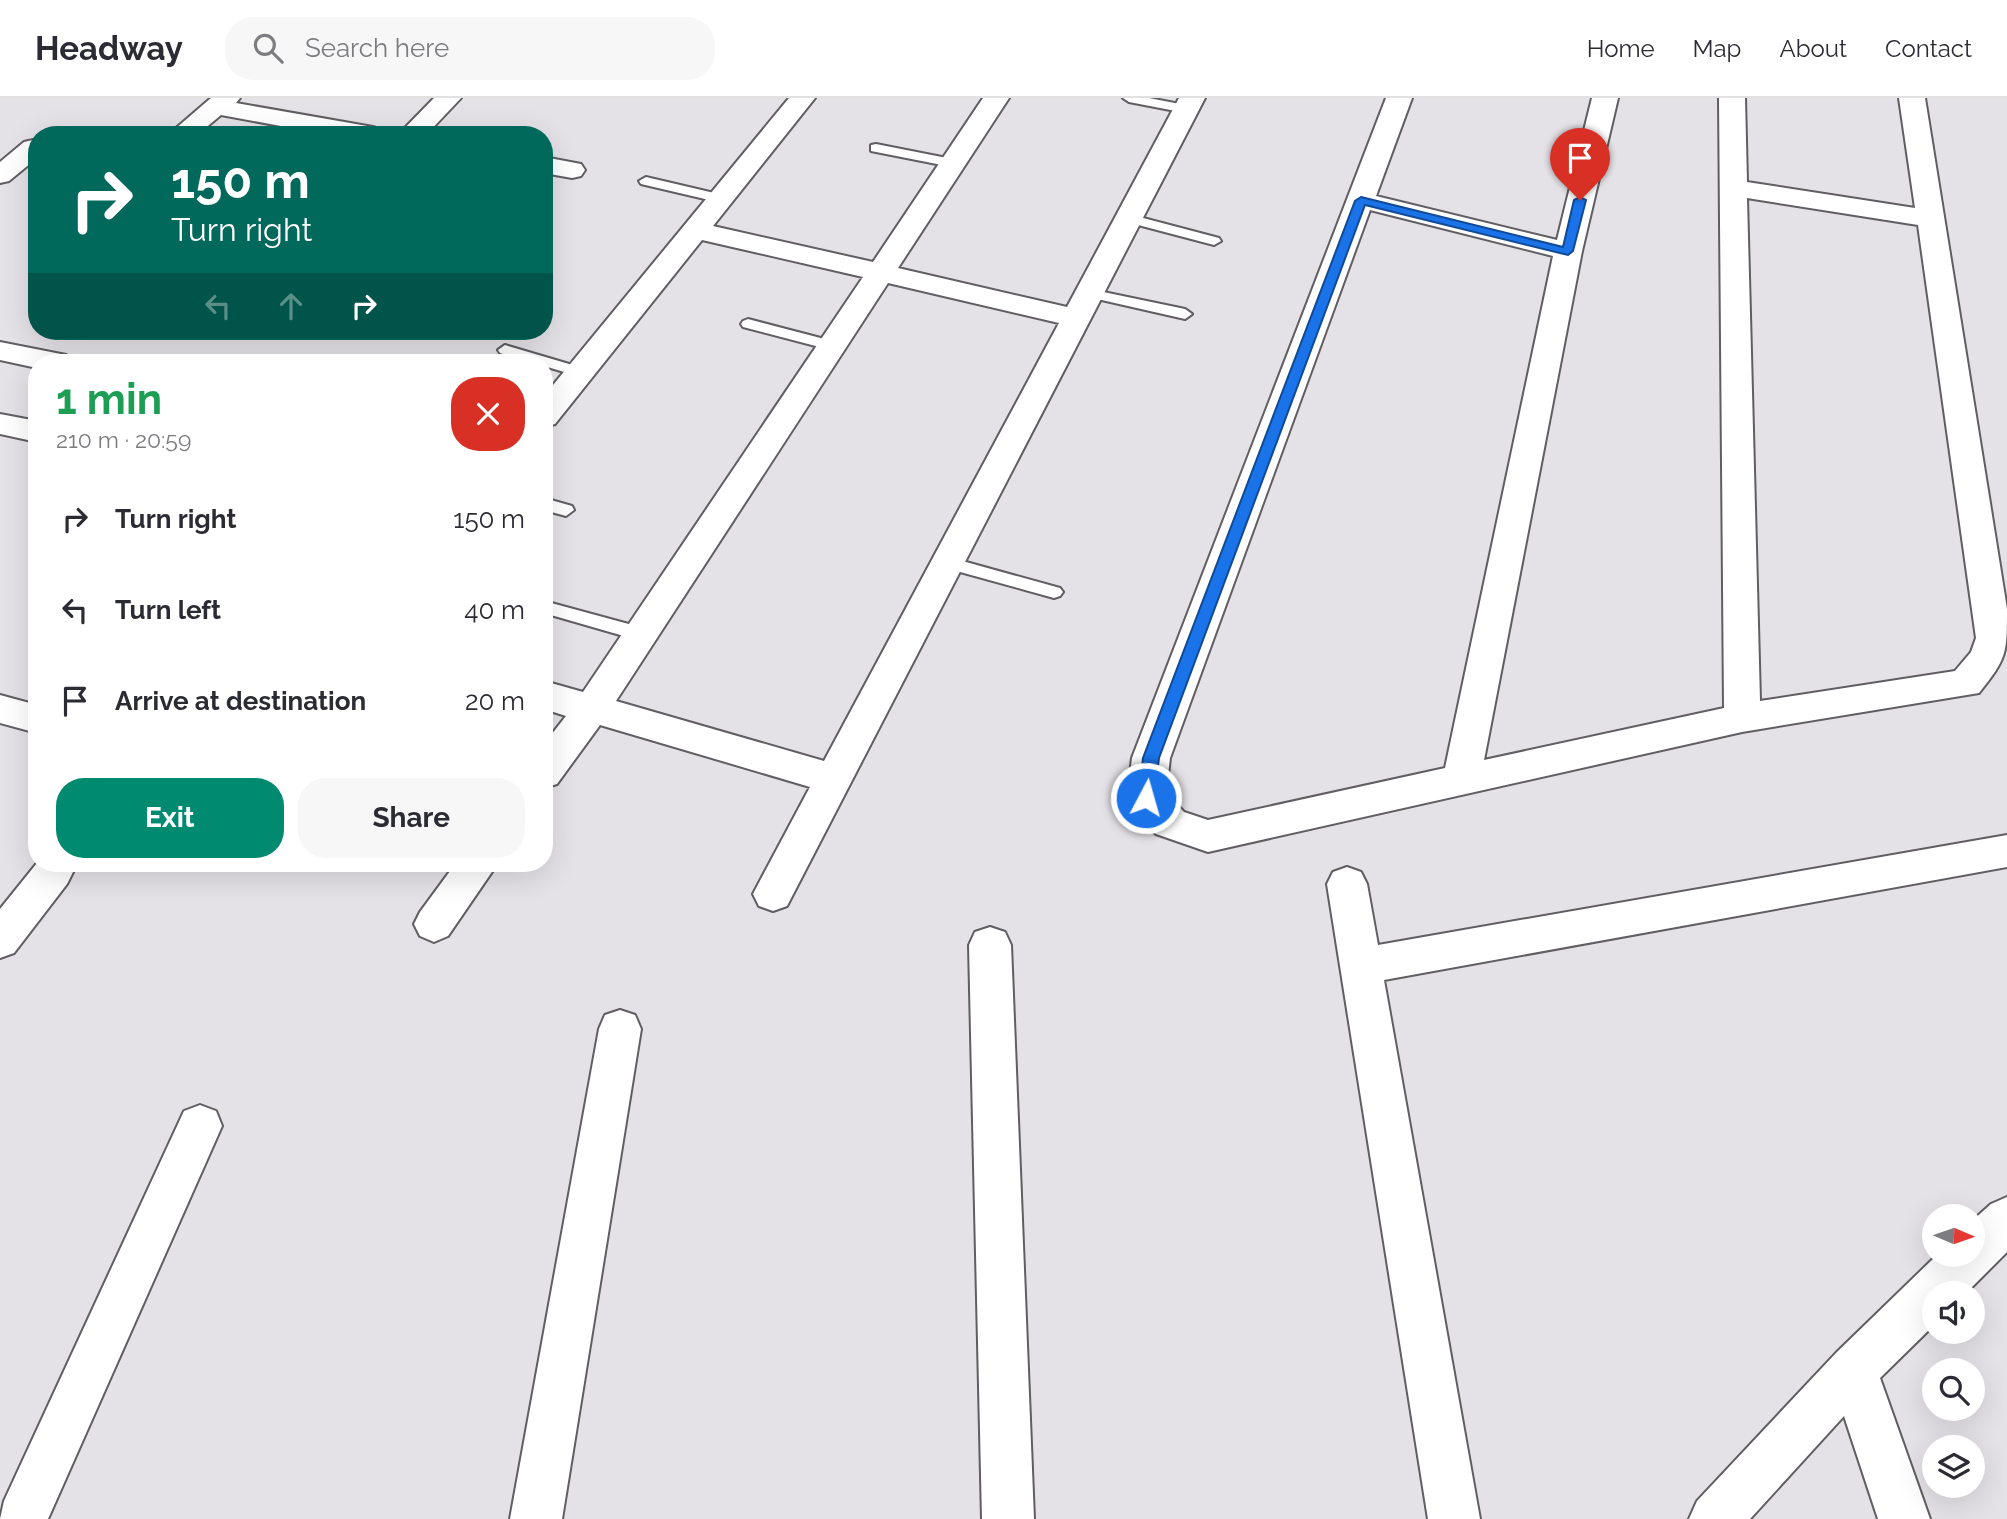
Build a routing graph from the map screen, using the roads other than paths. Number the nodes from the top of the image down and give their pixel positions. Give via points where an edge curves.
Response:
1 (448, 98) edge
2 (802, 98) edge
3 (996, 98) edge
4 (1129, 98) edge
5 (1399, 98) edge
6 (1605, 98) edge
7 (1732, 98) edge
8 (1912, 98) edge
9 (222, 102) edge
10 (1189, 103) edge
11 (192, 126) edge
12 (332, 126) edge
13 (420, 126) edge
14 (0, 141) edge
15 (28, 147) edge
16 (876, 148) dead end
17 (28, 153) edge
18 (952, 163) junction
19 (553, 167) edge
20 (572, 170) dead end
21 (0, 175) edge
22 (646, 181) dead end
23 (1735, 188) junction
24 (722, 199) junction
25 (1361, 201) junction
26 (1128, 218) junction
27 (1932, 219) junction
28 (695, 230) junction
29 (1214, 241) dead end
30 (1568, 251) junction
31 (878, 273) junction
32 (1082, 306) junction
33 (1185, 314) dead end
34 (748, 324) dead end
35 (35, 340) edge
36 (831, 345) junction
37 (505, 350) dead end
38 (12, 353) edge
39 (519, 354) edge
40 (553, 364) edge
41 (581, 372) junction
42 (553, 406) edge
43 (0, 424) edge
44 (28, 430) edge
45 (553, 506) edge
46 (566, 510) dead end
47 (948, 563) junction
48 (1054, 592) dead end
49 (553, 610) edge
50 (641, 634) junction
51 (553, 698) edge
52 (0, 709) edge
53 (592, 709) junction
54 (28, 717) edge
55 (1742, 718) junction
56 (553, 761) edge
57 (833, 779) junction
58 (1461, 781) junction
59 (2007, 851) edge
60 (53, 872) dead end
61 (472, 872) edge
62 (1347, 884) dead end
63 (773, 894) dead end
64 (434, 924) dead end
65 (0, 940) edge
66 (990, 945) dead end
67 (1360, 966) junction
68 (620, 1029) dead end
69 (200, 1126) dead end
70 (2007, 1220) edge
71 (1985, 1241) edge
72 (1959, 1267) edge
73 (1853, 1370) junction
74 (22, 1519) edge
75 (536, 1519) edge
76 (1008, 1519) edge
77 (1454, 1519) edge
78 (1715, 1519) edge
79 (1904, 1519) edge

1 - 13 street
2 - 24 street
3 - 18 street
4 - 10 lane
5 - 25 street
6 - 30 street
7 - 23 street
8 - 27 street
9 - 11 street
9 - 12 street
10 - 26 street
14 - 15 street
16 - 18 lane
17 - 21 street
18 - 31 street
19 - 20 street
22 - 24 lane
23 - 27 street
23 - 55 street
24 - 28 street
25 - 30 street
25 - 58 street via 1151,758 1146,798 1170,823 1208,836
26 - 29 lane
26 - 32 street
27 - 55 street via 1994,638 1987,658 1966,683
28 - 31 street
28 - 41 street
30 - 58 street
31 - 32 street
31 - 36 street
32 - 33 lane
32 - 47 street
34 - 36 lane
35 - 38 street
36 - 50 street
37 - 39 lane
40 - 41 lane
41 - 42 street
43 - 44 street
45 - 46 lane
47 - 48 lane
47 - 57 street
49 - 50 lane
50 - 53 street
51 - 53 street
52 - 54 street
53 - 56 street
53 - 57 street
55 - 58 street
57 - 63 street
59 - 67 street
60 - 65 street
61 - 64 street
62 - 67 street
66 - 76 street
67 - 77 street
68 - 75 street
69 - 74 street
70 - 71 street
72 - 73 street
73 - 78 street
73 - 79 street

